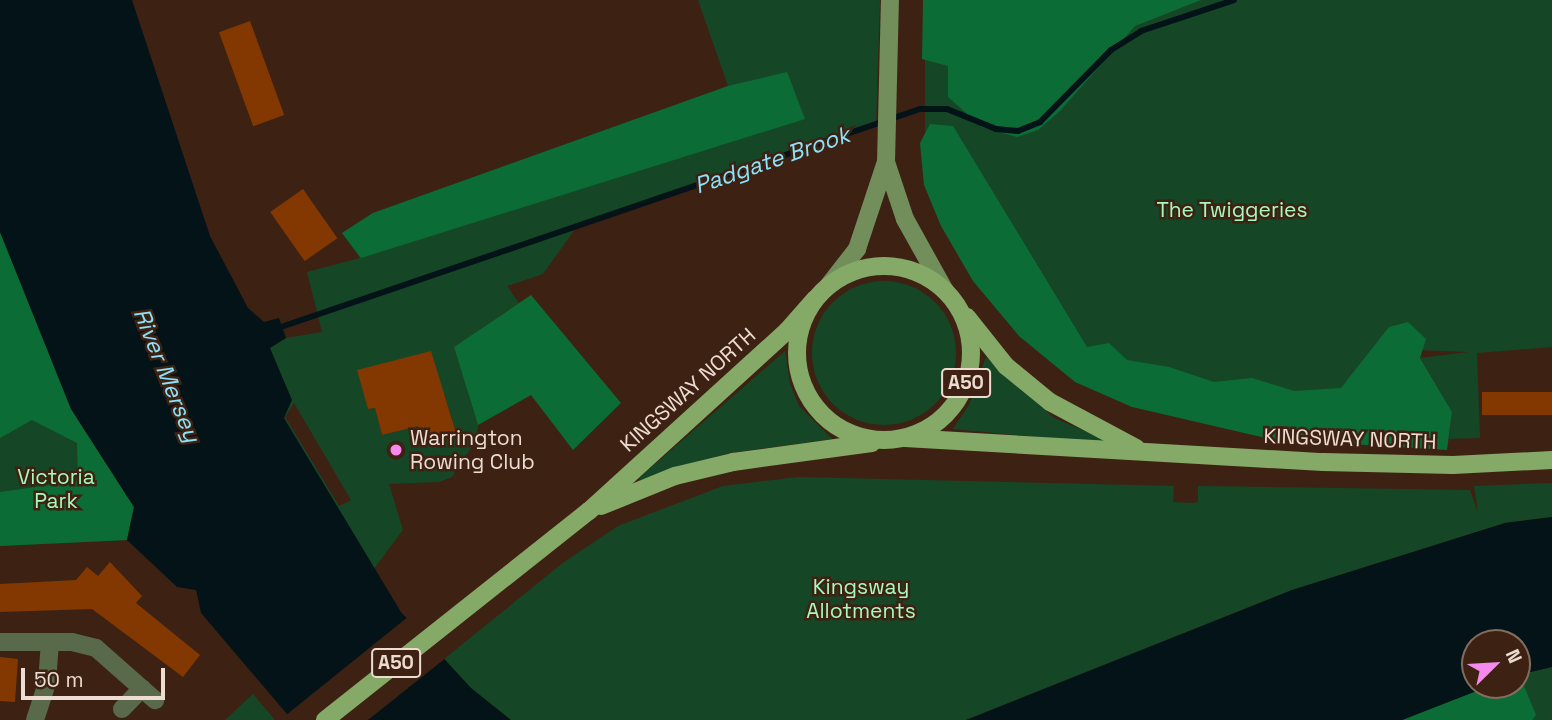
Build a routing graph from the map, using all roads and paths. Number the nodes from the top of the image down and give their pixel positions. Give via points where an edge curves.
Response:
1 (890, 0) edge
2 (886, 155) junction
3 (829, 285) junction
4 (945, 290) junction
5 (815, 299) junction
6 (958, 306) junction
7 (905, 438) junction
8 (886, 441) junction
9 (1146, 452) junction
10 (1552, 460) edge
11 (589, 511) junction
12 (0, 642) edge
13 (50, 642) junction
14 (122, 709) dead end
15 (35, 720) edge
16 (325, 720) edge

1 - 2 street
2 - 3 street via 857,249
2 - 4 street via 905,219
3 - 4 main road, A50 via 851,272 888,267 925,276
3 - 5 main road, A50
4 - 6 main road, A50
5 - 8 main road, A50 via 802,324 796,351 804,388 833,424 858,437
5 - 11 main road, KINGSWAY NORTH / A50 via 787,331
6 - 7 main road, A50 via 969,331 971,359 965,386 951,409 931,428
6 - 9 main road, KINGSWAY NORTH / A50 via 1006,366 1050,402
7 - 8 main road, A50
7 - 9 main road, KINGSWAY NORTH / A50
8 - 11 main road, KINGSWAY NORTH / A50 via 721,465 675,476
9 - 10 main road, KINGSWAY NORTH / A50 via 1453,465
11 - 16 main road, KINGSWAY NORTH / A50
12 - 13 street
13 - 14 street via 96,648 148,694
13 - 15 street via 47,682

